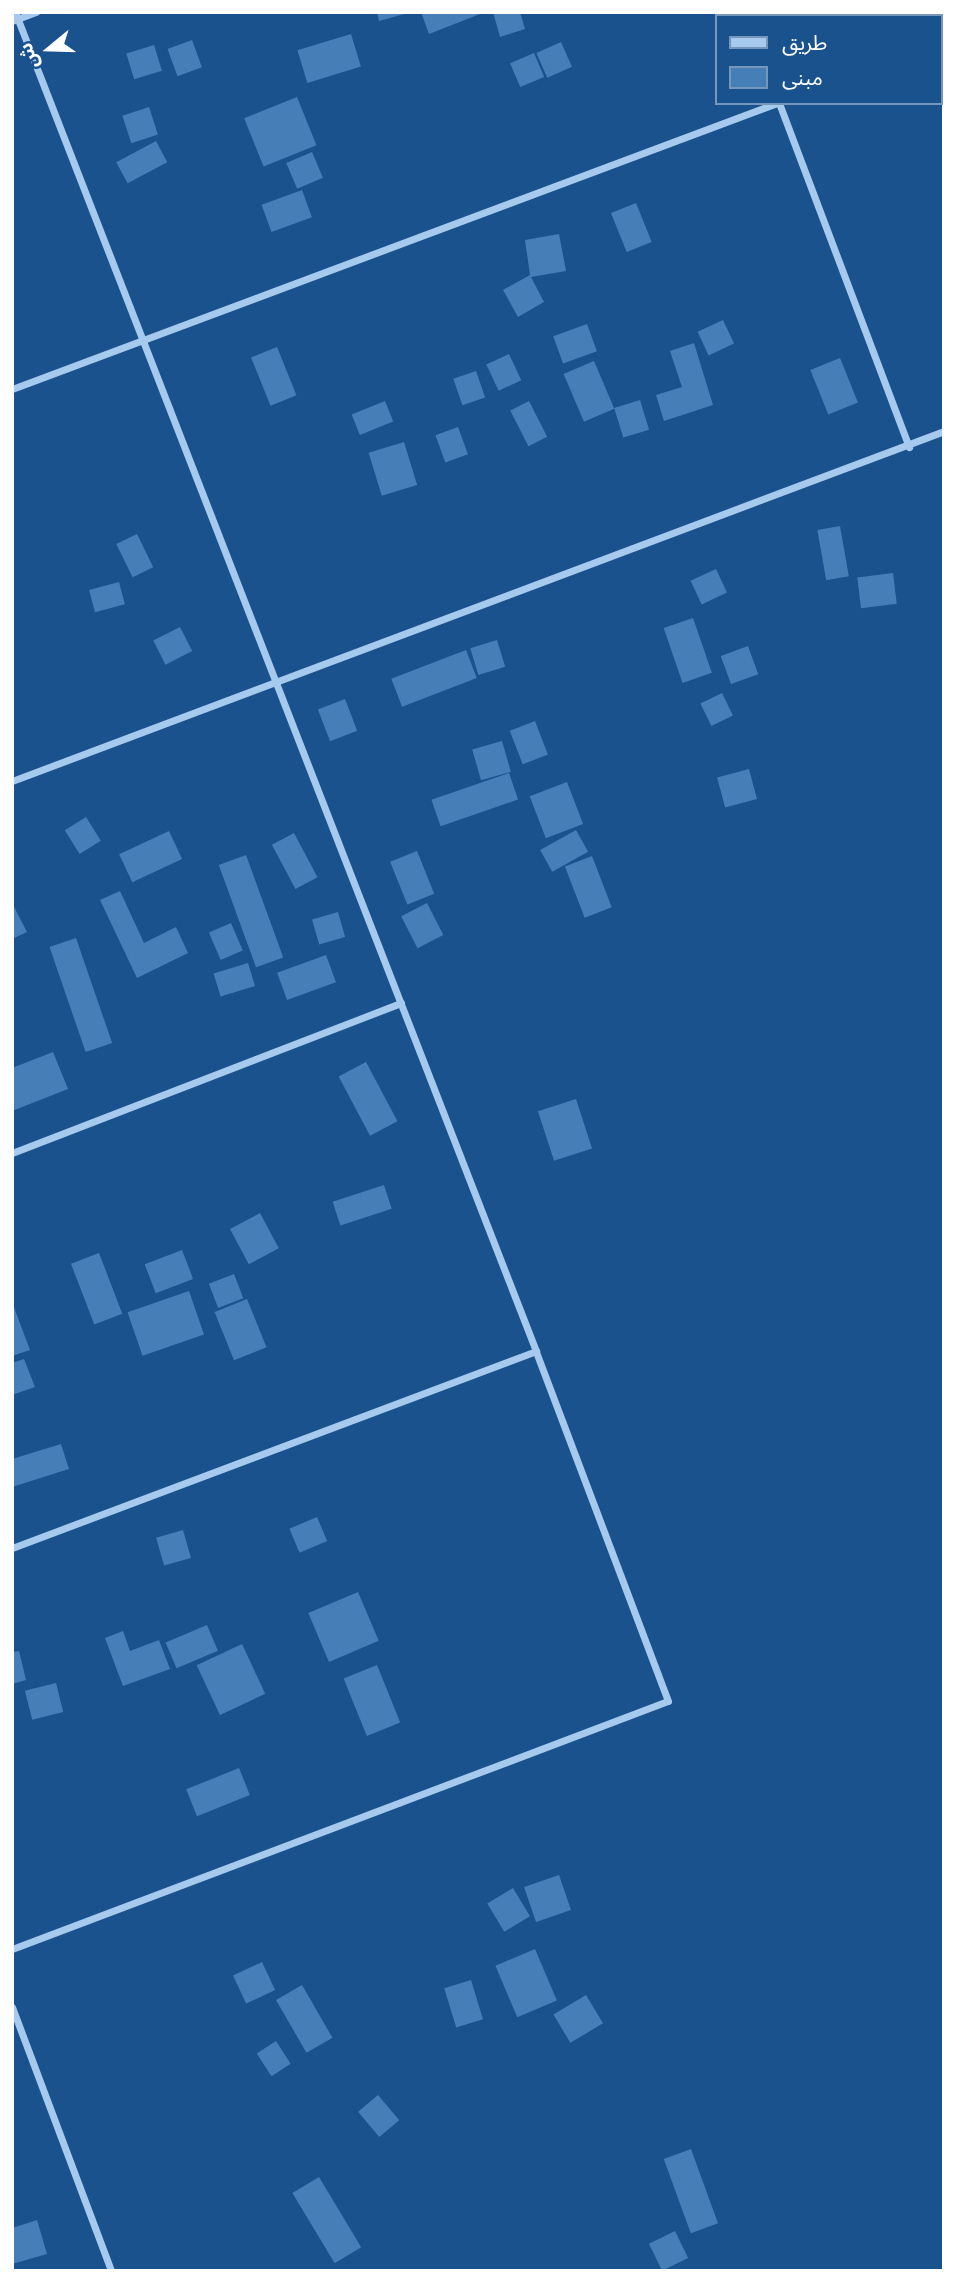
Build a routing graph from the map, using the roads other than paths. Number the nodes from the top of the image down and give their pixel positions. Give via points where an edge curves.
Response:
1 (36, 12) edge
2 (15, 17) edge
3 (773, 105) edge
4 (779, 105) edge
5 (142, 340) junction
6 (12, 389) edge
7 (944, 431) edge
8 (909, 447) junction
9 (276, 683) junction
10 (12, 781) edge
11 (401, 1003) junction
12 (12, 1153) edge
13 (536, 1351) junction
14 (12, 1548) edge
15 (12, 1949) edge
16 (12, 2007) edge
17 (111, 2271) edge

1 - 2 street
2 - 5 street
3 - 5 street
4 - 8 street
5 - 6 street
5 - 9 street
7 - 8 street
8 - 9 street
9 - 10 street
9 - 11 street
11 - 12 street
11 - 13 street
13 - 14 street
13 - 15 street via 668,1701
16 - 17 street

